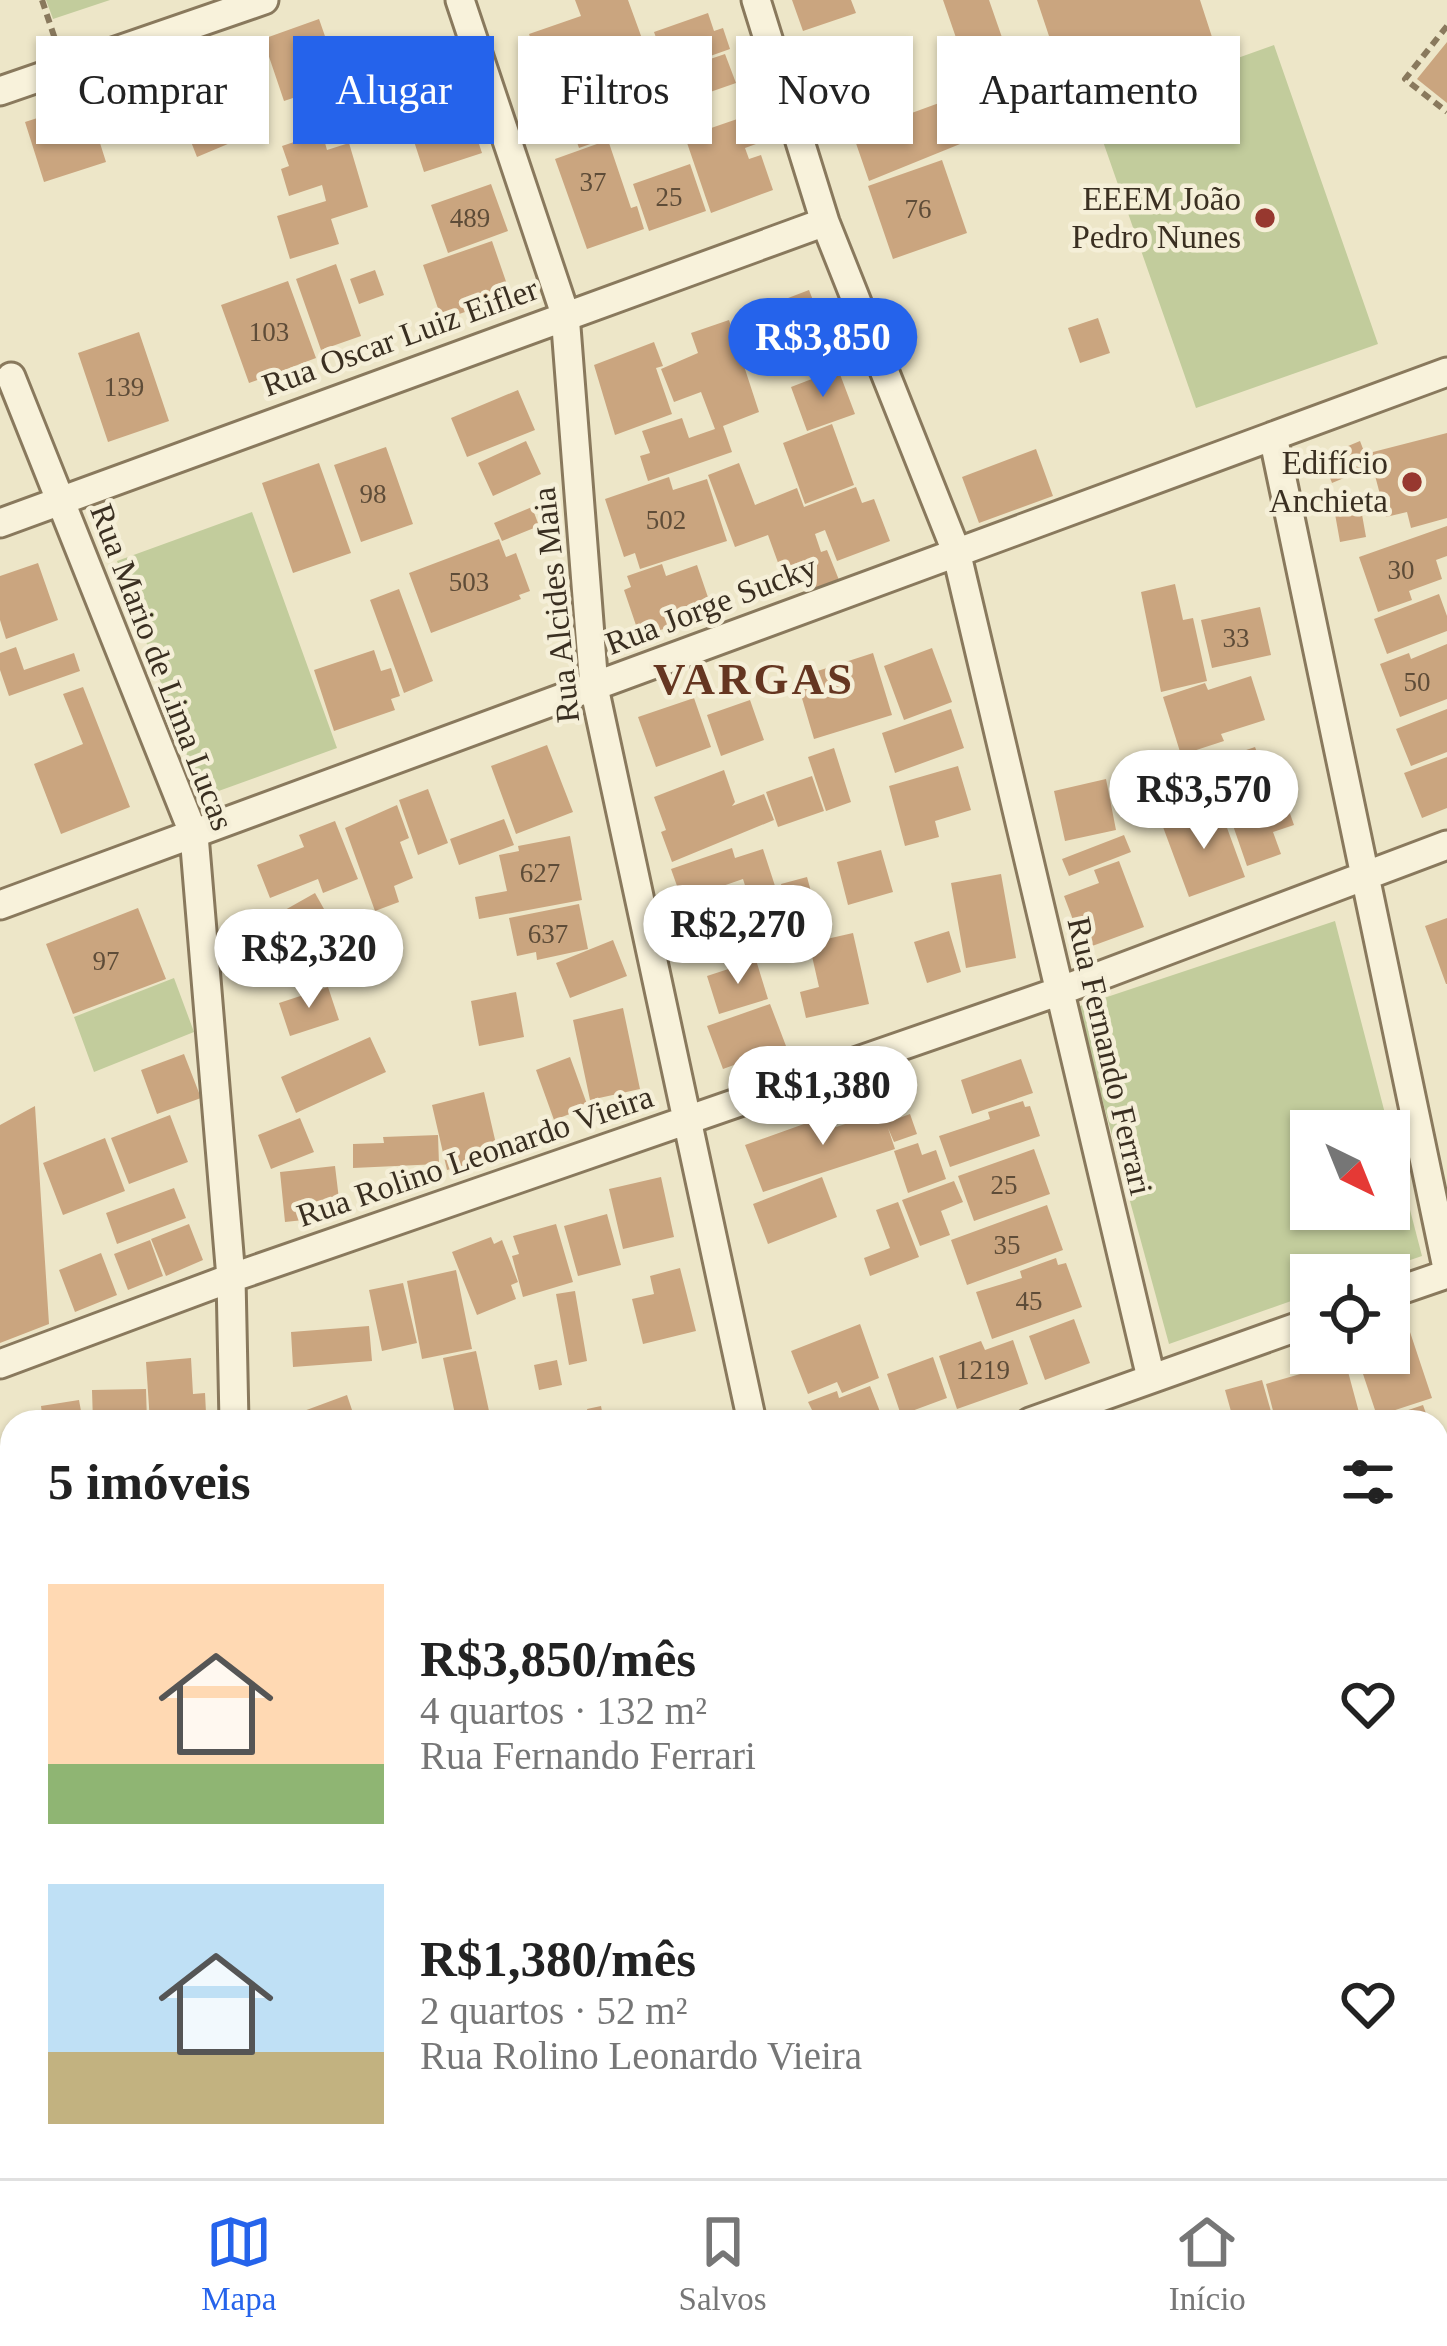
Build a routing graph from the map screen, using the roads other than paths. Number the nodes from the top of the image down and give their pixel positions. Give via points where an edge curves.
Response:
1 (265, 0) edge
2 (460, 0) edge
3 (756, 0) edge
4 (0, 92) edge
5 (826, 222) junction
6 (565, 314) junction
7 (1447, 372) edge
8 (11, 377) dead end
9 (1273, 436) junction
10 (60, 501) junction
11 (0, 523) edge
12 (956, 551) junction
13 (594, 687) junction
14 (194, 835) junction
15 (1447, 845) edge
16 (1365, 874) junction
17 (0, 904) edge
18 (1057, 992) junction
19 (689, 1121) junction
20 (1447, 1271) edge
21 (231, 1278) junction
22 (1410, 1286) edge
23 (1290, 1329) edge
24 (0, 1364) edge
25 (1150, 1378) junction
26 (234, 1410) edge
27 (749, 1410) edge
28 (1063, 1410) edge

1 - 4 street
2 - 6 street, Rua Alcides Maia
3 - 5 street, Rua Fernando Ferrari
5 - 6 street, Rua Oscar Luiz Eifler
5 - 12 street, Rua Fernando Ferrari
6 - 10 street, Rua Oscar Luiz Eifler
6 - 13 street, Rua Alcides Maia
7 - 9 street, Rua Jorge Sucky
8 - 10 street, Rua Mario de Lima Lucas
9 - 12 street, Rua Jorge Sucky
9 - 16 street
10 - 11 street, Rua Oscar Luiz Eifler
10 - 14 street, Rua Mario de Lima Lucas
12 - 13 street, Rua Jorge Sucky
12 - 18 street, Rua Fernando Ferrari
13 - 14 street, Rua Jorge Sucky
13 - 19 street, Rua Alcides Maia
14 - 17 street, Rua Jorge Sucky
14 - 21 street, Rua Mario de Lima Lucas
15 - 16 street, Rua Rolino Leonardo Vieira
16 - 18 street, Rua Rolino Leonardo Vieira
16 - 20 street
18 - 19 street, Rua Rolino Leonardo Vieira
18 - 25 street, Rua Fernando Ferrari
19 - 21 street, Rua Rolino Leonardo Vieira
19 - 27 street, Rua Alcides Maia
20 - 22 street
21 - 24 street, Rua Rolino Leonardo Vieira
21 - 26 street, Rua Mario de Lima Lucas
23 - 25 street
25 - 28 street

